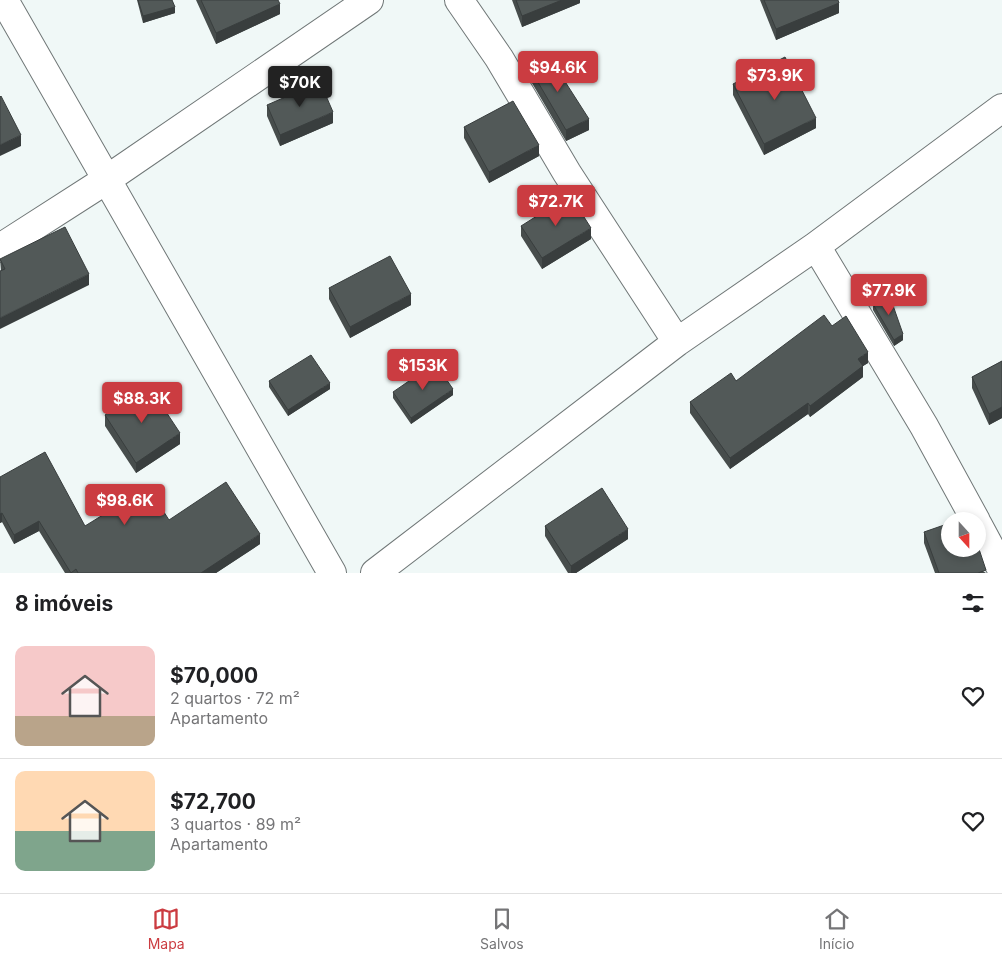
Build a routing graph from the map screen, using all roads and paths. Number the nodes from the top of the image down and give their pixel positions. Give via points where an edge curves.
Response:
1 (4, 0) edge
2 (369, 0) edge
3 (459, 0) edge
4 (1002, 108) edge
5 (106, 180) junction
6 (816, 246) junction
7 (0, 248) edge
8 (677, 342) junction
9 (971, 512) edge
10 (986, 540) edge
11 (1002, 570) edge
12 (332, 573) edge
13 (374, 573) edge

1 - 5 street
2 - 5 street
3 - 8 street via 499,58 567,173
4 - 6 street
5 - 7 street
5 - 12 street
6 - 8 street
6 - 9 street via 924,426
8 - 13 street
10 - 11 street

